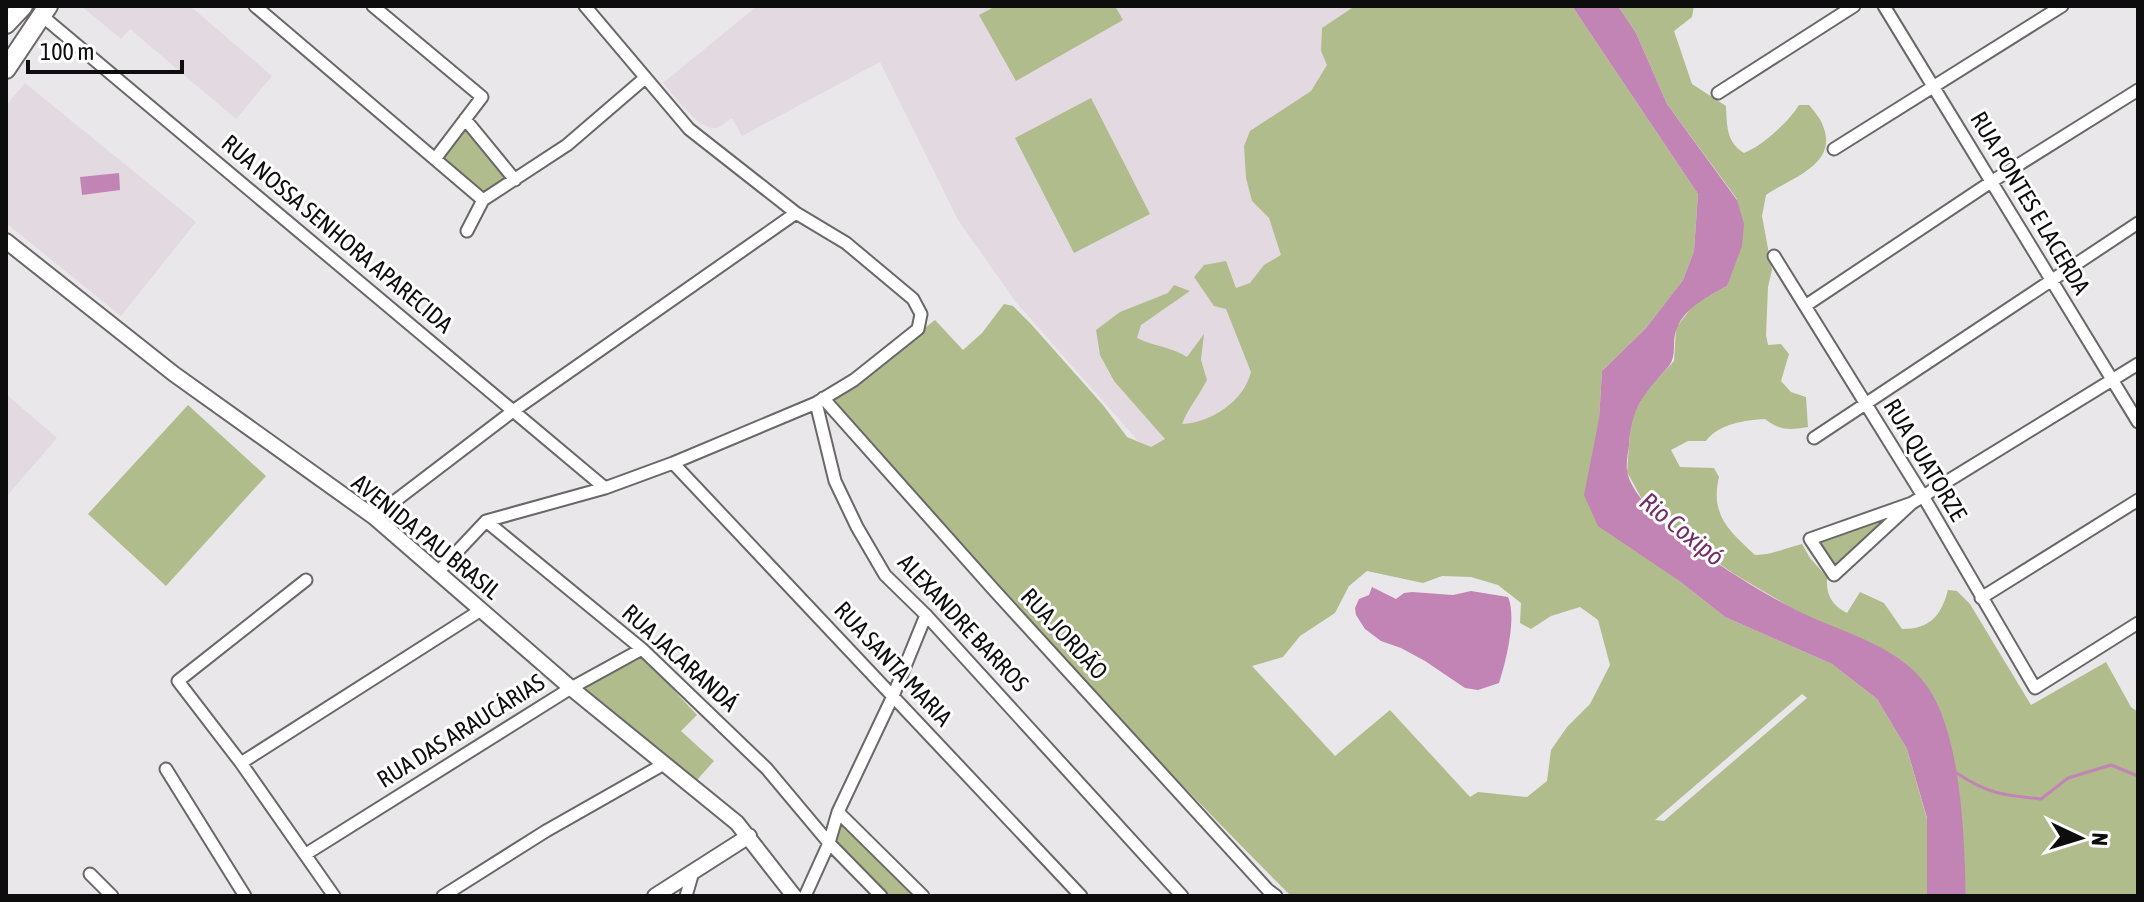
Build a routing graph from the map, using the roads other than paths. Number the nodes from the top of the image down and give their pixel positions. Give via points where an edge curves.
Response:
1 (373, 6) edge
2 (585, 6) edge
3 (1854, 6) edge
4 (1884, 6) edge
5 (2062, 6) edge
6 (20, 7) edge
7 (254, 7) edge
8 (44, 10) edge
9 (6, 24) edge
10 (6, 69) edge
11 (645, 78) junction
12 (1934, 87) junction
13 (2138, 90) edge
14 (1718, 93) dead end
15 (465, 119) junction
16 (1834, 149) dead end
17 (435, 159) junction
18 (515, 180) junction
19 (1991, 182) junction
20 (483, 200) junction
21 (796, 213) junction
22 (2138, 223) edge
23 (467, 231) dead end
24 (6, 241) edge
25 (1774, 256) dead end
26 (2052, 280) junction
27 (1805, 306) junction
28 (2138, 364) edge
29 (2112, 381) junction
30 (820, 400) junction
31 (1865, 403) junction
32 (513, 411) junction
33 (2138, 422) edge
34 (1814, 438) dead end
35 (673, 463) junction
36 (605, 488) junction
37 (1923, 496) junction
38 (2138, 500) edge
39 (1912, 503) junction
40 (374, 517) junction
41 (486, 521) junction
42 (438, 572) junction
43 (306, 580) dead end
44 (1981, 598) junction
45 (481, 610) junction
46 (926, 615) junction
47 (2138, 623) edge
48 (642, 649) junction
49 (571, 688) junction
50 (893, 696) junction
51 (241, 763) junction
52 (664, 764) junction
53 (166, 769) dead end
54 (838, 812) junction
55 (749, 836) junction
56 (829, 843) junction
57 (306, 854) junction
58 (693, 872) junction
59 (90, 874) dead end
60 (1268, 894) edge
61 (112, 896) edge
62 (245, 896) edge
63 (334, 896) edge
64 (443, 896) edge
65 (655, 896) edge
66 (686, 896) edge
67 (794, 896) edge
68 (805, 896) edge
69 (881, 896) edge
70 (923, 896) edge
71 (1081, 896) edge
72 (1182, 896) edge

1 - 15 street via 482,97
2 - 11 street
3 - 14 street
4 - 12 street, RUA PONTES E LACERDA
5 - 12 street
6 - 9 highway
7 - 17 street
8 - 10 highway
8 - 32 street, RUA NOSSA SENHORA APARECIDA
11 - 18 street via 567,145
11 - 21 street via 689,129
12 - 16 street
12 - 19 street, RUA PONTES E LACERDA
13 - 19 street
15 - 17 street
15 - 18 street
17 - 20 street
18 - 20 street
19 - 26 street, RUA PONTES E LACERDA
19 - 27 street
20 - 23 street
21 - 30 street via 846,243 913,299 921,314 918,329
21 - 32 street
22 - 26 street
24 - 40 street, AVENIDA PAU BRASIL via 174,374
25 - 27 street, RUA QUATORZE
26 - 29 street, RUA PONTES E LACERDA
26 - 31 street
27 - 31 street, RUA QUATORZE
28 - 29 street
29 - 33 street, RUA PONTES E LACERDA
29 - 37 street
30 - 35 street
30 - 46 street, ALEXANDRE BARROS via 835,481 857,527 885,575
30 - 60 street, RUA JORDÃO
31 - 34 street
31 - 37 street, RUA QUATORZE
32 - 36 street, RUA NOSSA SENHORA APARECIDA
32 - 40 street
35 - 36 street
35 - 50 street, RUA SANTA MARIA
36 - 41 street
37 - 39 street
37 - 44 street, RUA QUATORZE
38 - 44 street
39 - 39 street via 1834,575 1810,539 1883,514
40 - 42 street, AVENIDA PAU BRASIL
41 - 42 street
41 - 48 street, RUA JACARANDÁ
42 - 45 street, AVENIDA PAU BRASIL
43 - 51 street via 178,681
44 - 47 street, RUA QUATORZE via 2035,688
45 - 49 street, AVENIDA PAU BRASIL
45 - 51 street
46 - 50 street
46 - 72 street, ALEXANDRE BARROS
48 - 49 street, RUA DAS ARAUCÁRIAS
48 - 56 street, RUA JACARANDÁ via 767,769
49 - 52 street, AVENIDA PAU BRASIL
49 - 57 street, RUA DAS ARAUCÁRIAS
50 - 54 street
50 - 71 street, RUA SANTA MARIA
51 - 57 street
52 - 55 street, AVENIDA PAU BRASIL
52 - 64 street
53 - 62 street
54 - 56 street
54 - 70 street
55 - 58 street
55 - 67 street, AVENIDA PAU BRASIL
56 - 68 street
56 - 69 street, RUA JACARANDÁ
57 - 63 street
58 - 65 street
58 - 66 street
59 - 61 street

